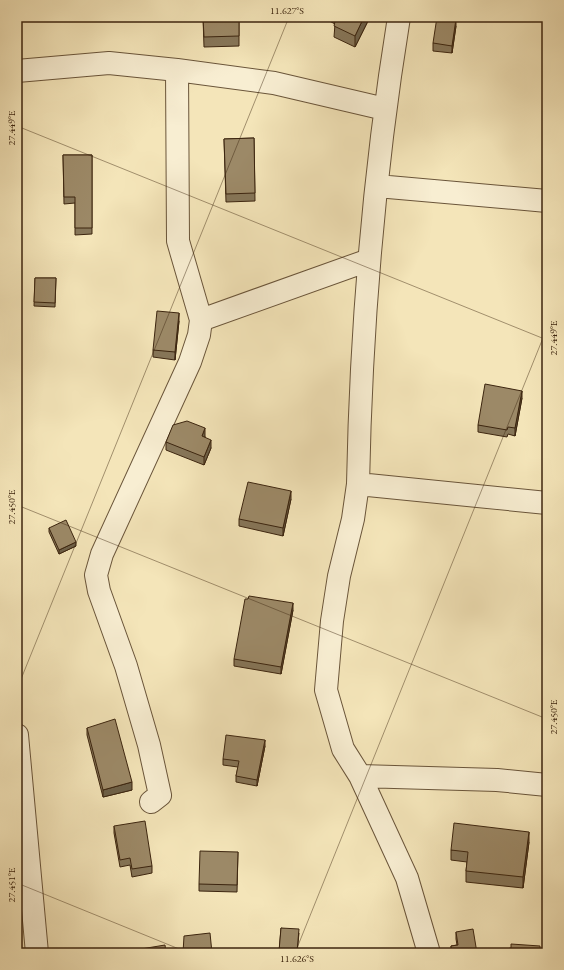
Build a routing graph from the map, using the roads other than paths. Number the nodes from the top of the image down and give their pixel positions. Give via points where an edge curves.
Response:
1 (399, 17) edge
2 (177, 70) junction
3 (17, 71) edge
4 (385, 109) junction
5 (377, 186) junction
6 (547, 201) edge
7 (369, 260) junction
8 (201, 320) junction
9 (358, 484) junction
10 (547, 503) edge
11 (17, 735) edge
12 (360, 776) junction
13 (547, 785) edge
14 (19, 787) edge
15 (151, 802) dead end
16 (36, 953) edge
17 (429, 953) edge

1 - 4 street
2 - 3 street via 109,63
2 - 4 street via 274,83
2 - 8 street via 178,241
4 - 5 street
5 - 6 street
5 - 7 street
7 - 8 street
7 - 9 street
8 - 15 street via 199,336 190,362 102,554 96,575 99,591 126,666 154,765 160,795
9 - 10 street
9 - 12 street via 332,621 326,690 343,749
11 - 14 street
12 - 13 street via 497,780
12 - 17 street via 407,878
14 - 16 street

